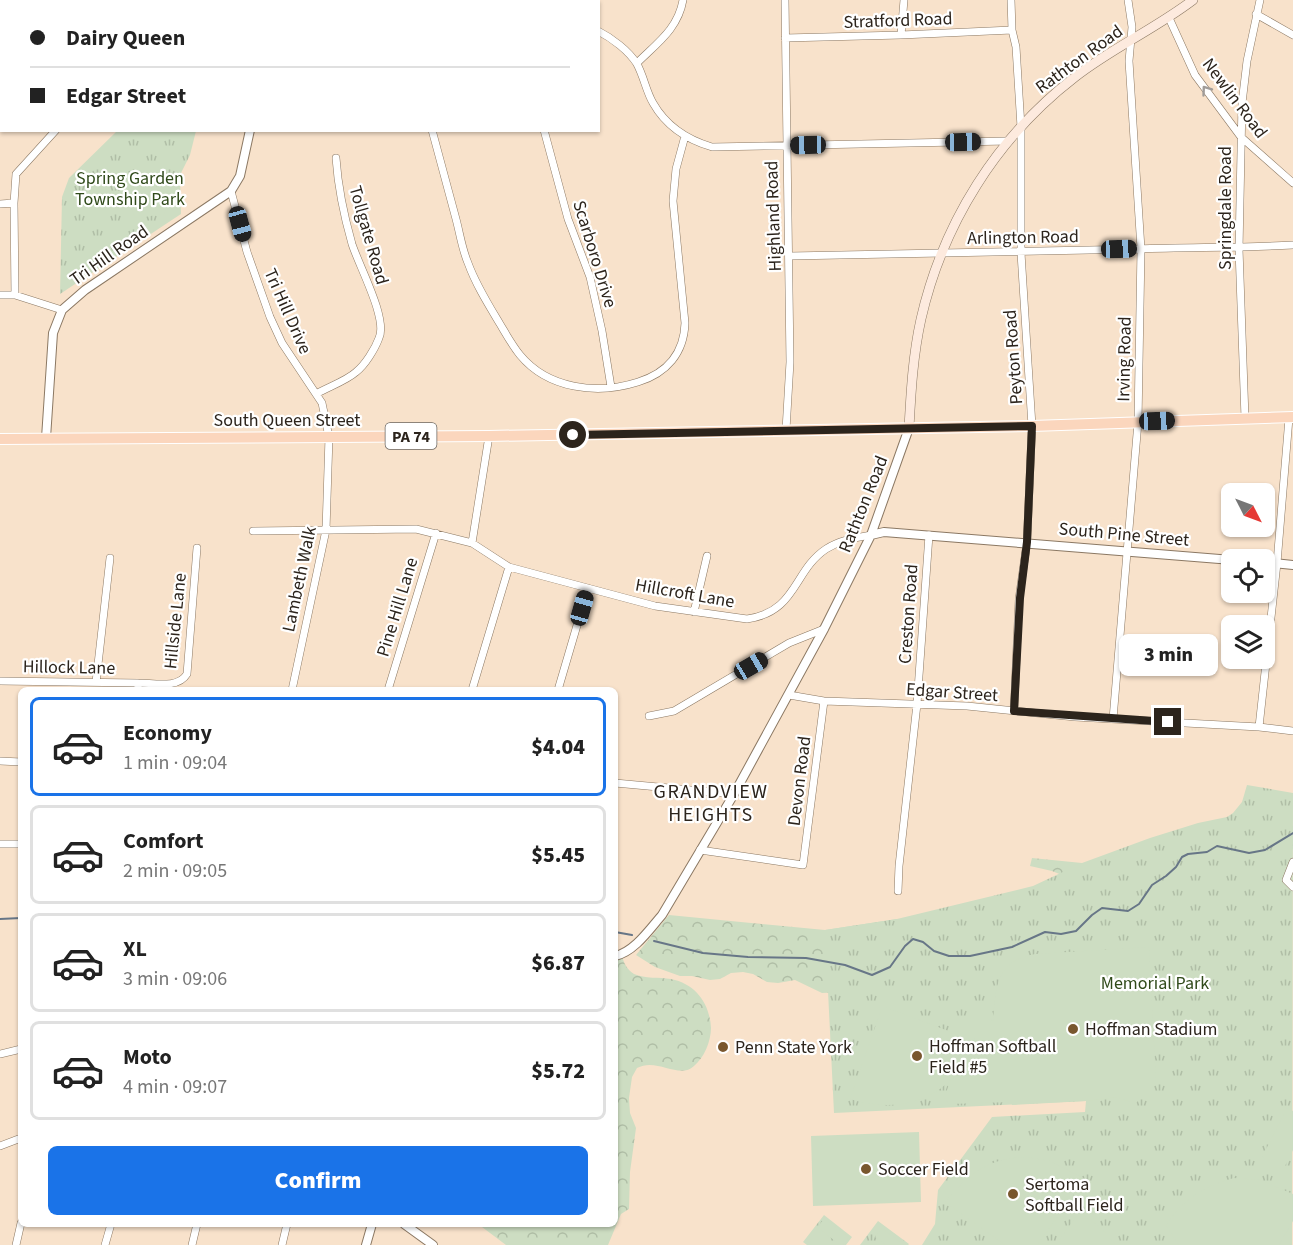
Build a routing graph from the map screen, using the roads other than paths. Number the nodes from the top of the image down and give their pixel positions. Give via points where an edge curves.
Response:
1 (683, 0) edge
2 (784, 0) edge
3 (904, 0) edge
4 (1011, 0) edge
5 (1128, 0) edge
6 (1193, 0) edge
7 (1260, 0) edge
8 (1256, 14) junction
9 (1168, 18) junction
10 (1012, 30) junction
11 (600, 32) edge
12 (901, 35) junction
13 (1293, 35) edge
14 (785, 38) junction
15 (1131, 40) junction
16 (637, 63) junction
17 (1021, 127) junction
18 (54, 132) edge
19 (250, 132) edge
20 (433, 132) edge
21 (545, 132) edge
22 (685, 136) junction
23 (1241, 137) junction
24 (1008, 141) junction
25 (785, 146) junction
26 (336, 158) dead end
27 (1293, 183) edge
28 (231, 191) junction
29 (14, 203) junction
30 (0, 204) edge
31 (1293, 245) edge
32 (1141, 249) junction
33 (1239, 249) junction
34 (1021, 253) junction
35 (942, 254) junction
36 (790, 256) junction
37 (0, 295) edge
38 (15, 295) junction
39 (62, 310) junction
40 (611, 387) junction
41 (316, 394) junction
42 (1291, 417) edge
43 (1245, 418) junction
44 (1138, 422) junction
45 (1032, 426) junction
46 (909, 428) junction
47 (786, 430) junction
48 (489, 436) junction
49 (329, 437) junction
50 (46, 438) junction
51 (0, 439) edge
52 (326, 530) junction
53 (253, 531) dead end
54 (436, 533) junction
55 (871, 535) junction
56 (929, 536) junction
57 (1027, 542) junction
58 (472, 543) junction
59 (196, 548) dead end
60 (1127, 551) junction
61 (708, 556) dead end
62 (110, 558) dead end
63 (1221, 559) edge
64 (1277, 563) junction
65 (1293, 565) edge
66 (509, 567) junction
67 (588, 588) junction
68 (694, 612) junction
69 (824, 629) junction
70 (0, 681) edge
71 (96, 681) junction
72 (138, 686) edge
73 (293, 687) edge
74 (389, 687) edge
75 (473, 687) edge
76 (559, 687) edge
77 (789, 695) junction
78 (824, 701) junction
79 (917, 704) junction
80 (1014, 711) junction
81 (650, 716) dead end
82 (1113, 719) junction
83 (1259, 727) junction
84 (1293, 731) edge
85 (0, 761) edge
86 (18, 762) edge
87 (618, 783) edge
88 (734, 794) junction
89 (0, 844) edge
90 (18, 844) edge
91 (700, 850) junction
92 (1293, 862) edge
93 (1293, 887) edge
94 (898, 891) dead end
95 (618, 956) edge
96 (18, 1050) edge
97 (0, 1054) edge
98 (18, 1139) edge
99 (0, 1146) edge
100 (20, 1227) edge
101 (110, 1227) edge
102 (196, 1227) edge
103 (286, 1227) edge
104 (371, 1227) edge
105 (408, 1227) edge
106 (16, 1245) edge
107 (105, 1245) edge
108 (192, 1245) edge
109 (282, 1245) edge
110 (366, 1245) edge
111 (433, 1245) edge

1 - 16 street via 673,28
2 - 14 street, Highland Road
3 - 12 street
4 - 10 street, Peyton Road
5 - 15 street, Irving Road
6 - 9 main road, Rathton Road
7 - 8 street, Springdale Road
8 - 13 street
8 - 23 street, Springdale Road via 1245,71
9 - 15 main road, Rathton Road
23 -> 9 street, Newlin Road via 1195,75
10 - 12 street, Stratford Road
10 - 17 street, Peyton Road
11 - 16 street
12 - 14 street, Stratford Road
14 - 25 street, Highland Road
15 - 17 main road, Rathton Road via 1075,77
15 - 32 street, Irving Road via 1129,61
16 - 22 street via 653,104
17 - 24 main road, Rathton Road
17 - 34 street, Peyton Road
18 - 29 street via 16,174
19 - 28 street via 240,176
20 - 40 street via 467,262 520,356 548,378 578,387
21 - 40 street, Scarboro Drive via 568,219 590,277
22 - 25 street via 712,147
22 - 40 street via 673,201 684,338 677,356 662,371 632,384
23 - 27 street, Newlin Road
23 - 33 street, Springdale Road
24 - 25 street
24 - 35 main road, Rathton Road via 980,178
25 - 36 street, Highland Road
26 - 41 street, Tollgate Road via 352,243 382,325 380,337 356,373
28 - 39 street, Tri Hill Road via 85,290
28 - 41 street, Tri Hill Drive via 270,317
29 - 30 street
29 - 38 street
31 - 33 street, Arlington Road
32 - 33 street, Arlington Road
32 - 34 street, Arlington Road
32 - 44 street, Irving Road
33 - 43 street, Springdale Road
34 - 35 street, Arlington Road
34 - 45 street, Peyton Road
35 - 36 street, Arlington Road
35 - 46 main road, Rathton Road via 915,348
36 - 47 street, Highland Road
37 - 38 street
38 - 39 street
39 - 50 street, Tri Hill Road via 53,333
41 - 49 street, Tri Hill Drive
42 - 43 main road, South Queen Street / PA 74
42 - 64 street
43 - 44 main road, South Queen Street / PA 74
44 - 45 main road, South Queen Street / PA 74
44 - 60 street, Irving Road
45 - 46 main road, South Queen Street / PA 74
45 - 57 street, Peyton Road
46 - 47 main road, South Queen Street / PA 74
46 - 55 street, Rathton Road
47 - 48 main road, South Queen Street / PA 74
48 - 49 main road, South Queen Street / PA 74
48 - 58 street
49 - 50 main road, South Queen Street / PA 74
49 - 52 street, Lambeth Walk
50 - 51 main road, South Queen Street / PA 74
52 - 53 street, Hillcroft Lane
52 - 54 street, Hillcroft Lane via 416,529
52 - 73 street, Lambeth Walk
54 - 58 street, Hillcroft Lane
54 - 74 street, Pine Hill Lane
55 - 56 street, South Pine Street via 884,532
55 - 68 street, Hillcroft Lane via 841,541 824,550 788,598 761,617 747,619
55 - 69 street, Rathton Road
56 - 57 street, South Pine Street
56 - 79 street, Creston Road
57 - 60 street, South Pine Street
57 - 80 street, Peyton Road
58 - 66 street, Hillcroft Lane
59 - 72 street, Hillside Lane via 187,674 176,683
60 - 63 street, South Pine Street
60 - 82 street, Irving Road
61 - 68 street
62 - 71 street
64 - 65 street
64 - 83 street
66 - 67 street, Hillcroft Lane
66 - 75 street
67 - 68 street, Hillcroft Lane
67 - 76 street
69 - 77 street, Rathton Road
69 - 81 street via 789,644 674,711
70 - 71 street, Hillock Lane
71 - 72 street, Hillock Lane
77 - 78 street, Edgar Street
77 - 88 street, Rathton Road
78 - 79 street, Edgar Street
78 - 91 street, Devon Road via 803,865
79 - 80 street, Edgar Street
79 - 94 street, Creston Road
80 - 82 street, Edgar Street
82 - 83 street, Edgar Street
83 - 84 street, Edgar Street
85 - 86 street
87 - 88 street
88 - 91 street, Rathton Road
89 - 90 street
91 - 95 street, Rathton Road via 662,915 641,939
92 - 93 street via 1286,880
96 - 97 street
98 - 99 street
100 - 106 street
101 - 107 street
102 - 108 street
103 - 109 street
104 - 110 street
105 - 111 street

